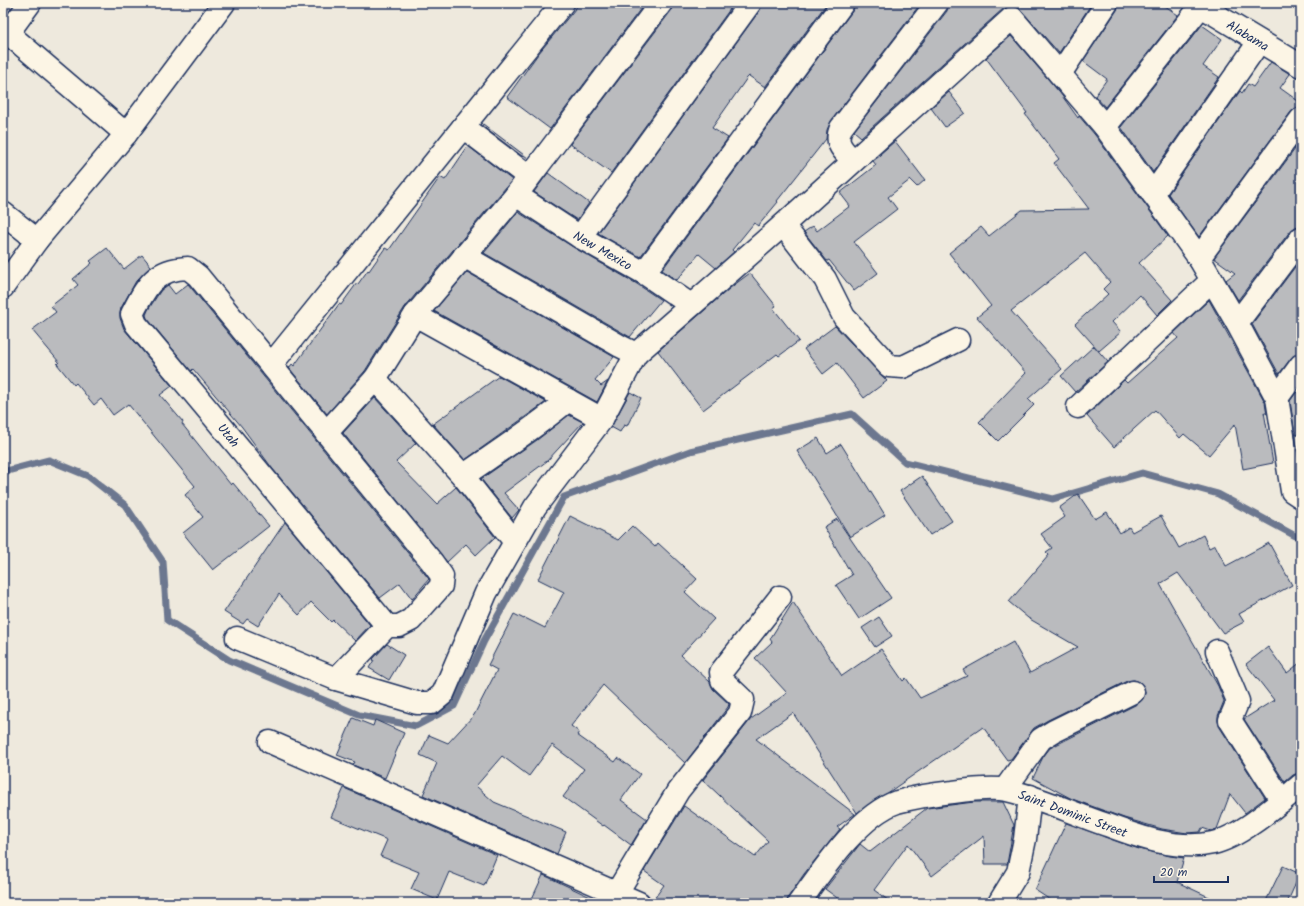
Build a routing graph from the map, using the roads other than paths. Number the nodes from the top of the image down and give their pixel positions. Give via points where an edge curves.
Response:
1 (30, 3) edge
2 (224, 3) edge
3 (562, 3) edge
4 (661, 3) edge
5 (750, 3) edge
6 (843, 3) edge
7 (937, 3) edge
8 (1107, 3) edge
9 (1198, 4) edge
10 (1016, 10) edge
11 (6, 30) edge
12 (1259, 42) junction
13 (1301, 66) edge
14 (1060, 74) junction
15 (1301, 119) edge
16 (463, 127) junction
17 (1105, 127) junction
18 (126, 134) junction
19 (853, 161) junction
20 (528, 177) junction
21 (1153, 194) junction
22 (516, 195) junction
23 (3, 213) edge
24 (783, 225) junction
25 (580, 237) junction
26 (1301, 238) edge
27 (37, 240) junction
28 (464, 256) junction
29 (1198, 258) junction
30 (644, 273) junction
31 (1212, 280) junction
32 (3, 287) edge
33 (691, 305) junction
34 (415, 315) junction
35 (1237, 323) junction
36 (958, 340) dead end
37 (636, 354) junction
38 (271, 365) junction
39 (1301, 365) edge
40 (375, 379) junction
41 (1277, 398) junction
42 (568, 400) junction
43 (1078, 407) dead end
44 (602, 419) junction
45 (326, 433) junction
46 (463, 476) junction
47 (1298, 489) edge
48 (515, 542) junction
49 (780, 597) dead end
50 (387, 626) junction
51 (237, 638) dead end
52 (1217, 651) dead end
53 (336, 679) junction
54 (1133, 692) dead end
55 (270, 742) dead end
56 (1301, 785) edge
57 (1005, 789) junction
58 (1030, 796) junction
59 (1282, 801) junction
60 (616, 894) junction
61 (639, 903) edge
62 (800, 903) edge
63 (999, 903) edge

1 - 11 street
2 - 18 street
3 - 16 street
4 - 20 street
5 - 25 street
6 - 30 street
7 - 19 street via 841,128 838,136 840,146
8 - 14 street
9 - 12 street, Alabama
9 - 17 street
10 - 14 street
10 - 19 street
11 - 18 street
12 - 13 street, Alabama
12 - 21 street
14 - 17 street
15 - 29 street
16 - 20 street
16 - 38 street
17 - 21 street
18 - 27 street
19 - 24 street
20 - 22 street
21 - 29 street
22 - 25 street, New Mexico
22 - 28 street
23 - 27 street
24 - 33 street
24 - 36 street via 825,280 844,317 889,366 904,367
25 - 30 street, New Mexico
26 - 35 street
27 - 32 street
28 - 34 street
28 - 37 street
29 - 31 street
30 - 33 street, New Mexico
31 - 35 street
31 - 43 street
33 - 37 street
34 - 40 street
34 - 42 street
35 - 41 street
37 - 44 street
38 - 45 street
38 - 50 street, Utah via 198,276 188,268 178,268 161,274 143,293 132,314 136,324
39 - 41 street
40 - 45 street
40 - 46 street
41 - 47 street
42 - 44 street
42 - 46 street via 536,426
44 - 48 street via 535,507
45 - 50 street via 442,576 441,586 411,620 399,626
46 - 48 street
48 - 53 street via 486,593 443,694 432,703 417,703
49 - 60 street via 721,672 722,680 743,700 740,713 678,792
50 - 53 street
51 - 53 street
52 - 59 street via 1238,701 1230,720
54 - 57 street via 1041,739
55 - 60 street
56 - 59 street, Saint Dominic Street
57 - 58 street, Saint Dominic Street
57 - 62 street, Saint Dominic Street via 932,794 896,803 872,815 827,863
58 - 59 street, Saint Dominic Street via 1128,833 1162,842 1188,845 1213,843 1236,834
58 - 63 street via 1018,872
60 - 61 street

